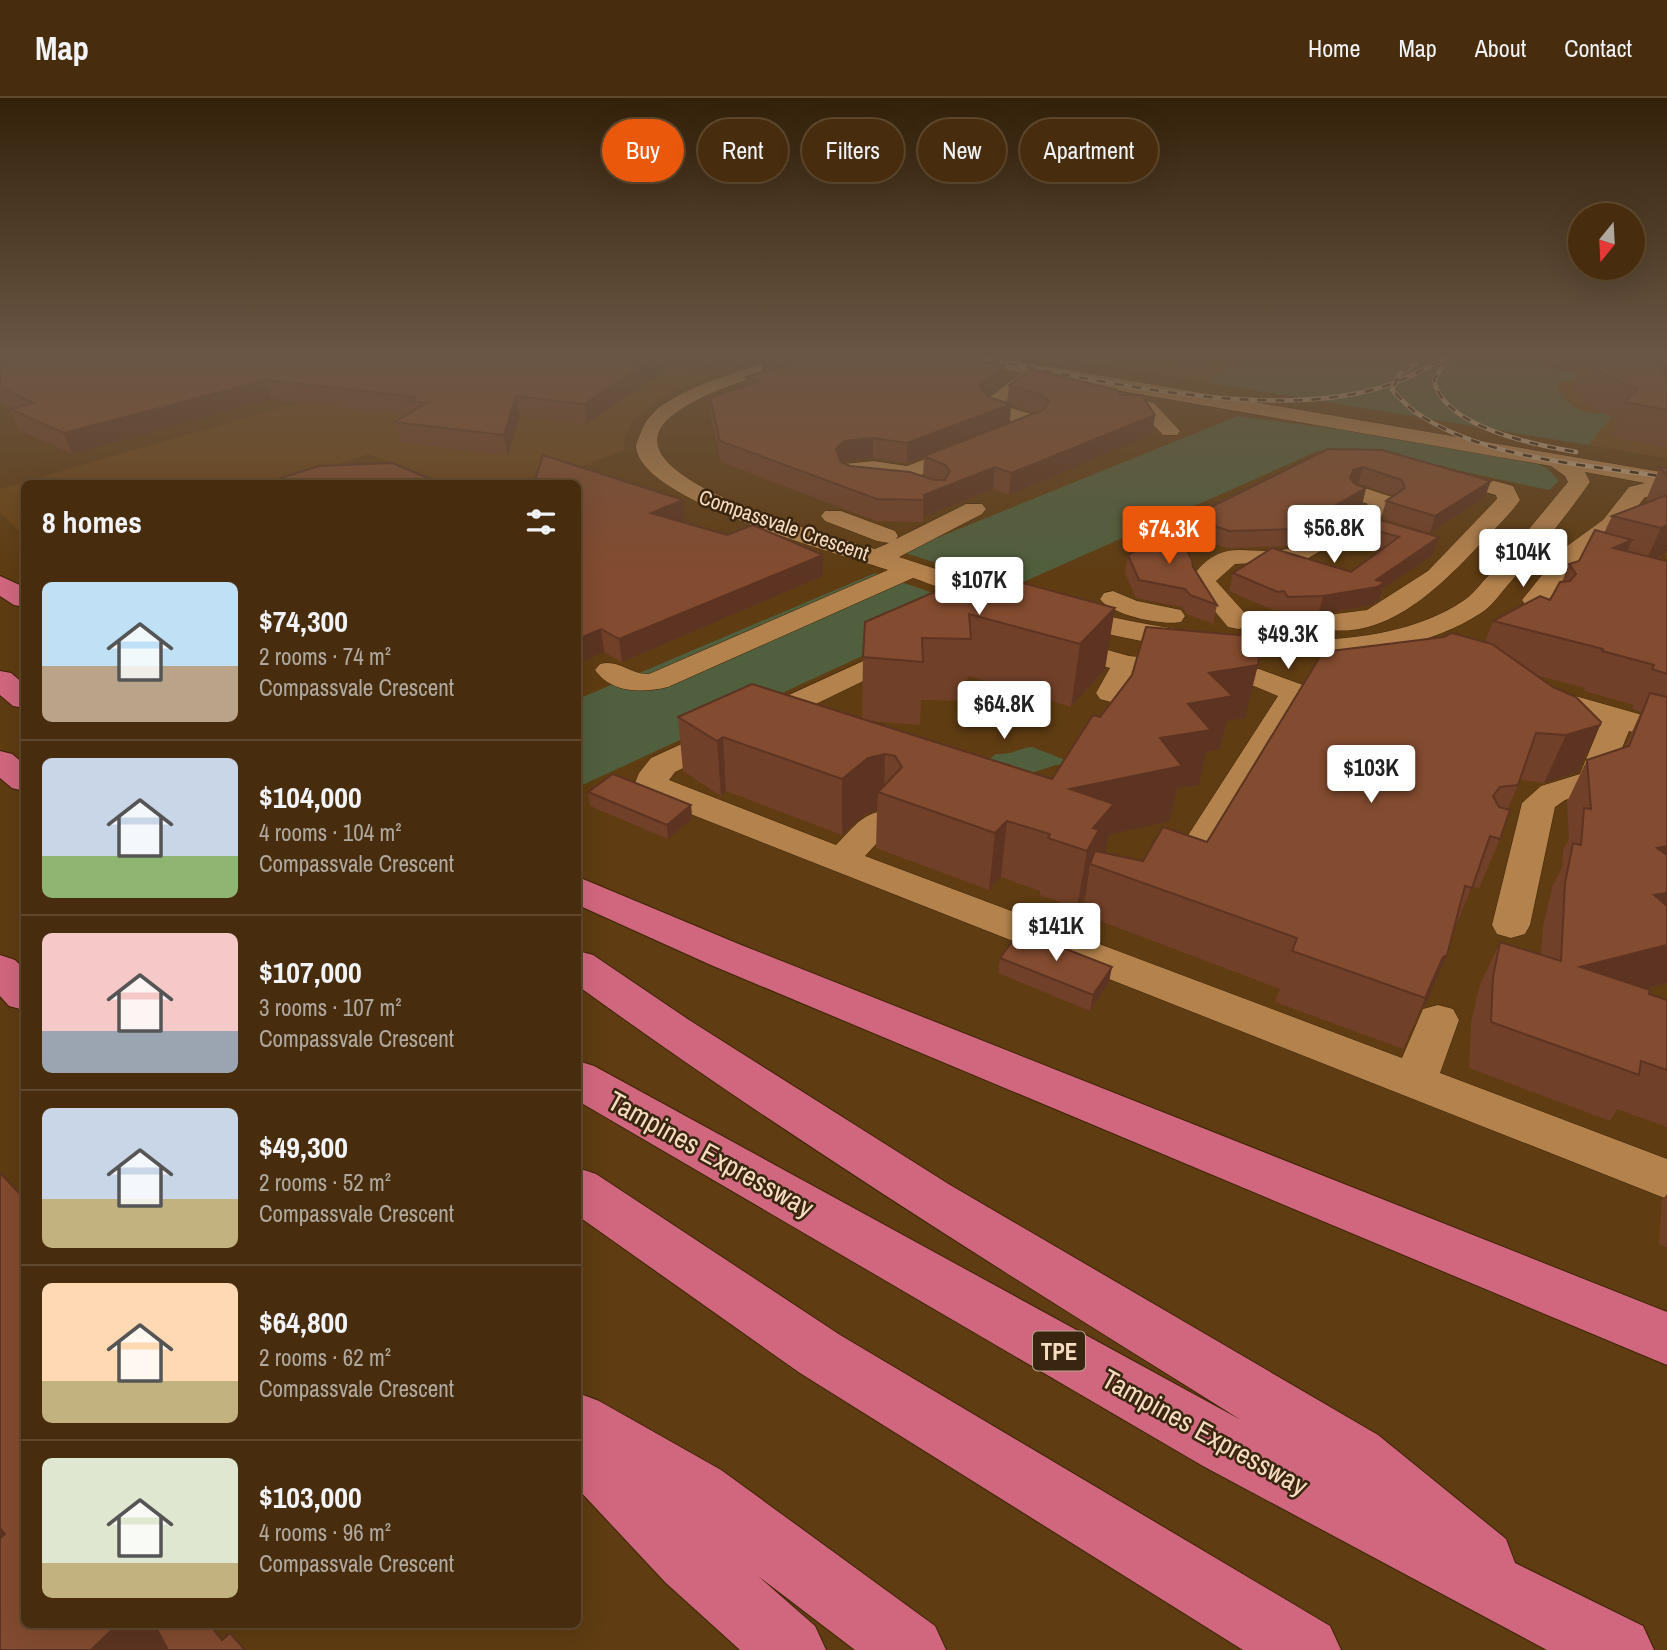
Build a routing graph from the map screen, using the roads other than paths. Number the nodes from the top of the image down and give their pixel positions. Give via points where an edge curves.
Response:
1 (652, 429) edge
2 (1030, 429) edge
3 (1366, 429) edge
4 (1450, 429) edge
5 (1559, 461) junction
6 (1416, 465) edge
7 (1667, 465) edge
8 (1620, 472) junction
9 (1667, 480) edge
10 (1667, 491) edge
11 (1359, 493) edge
12 (935, 494) edge
13 (960, 502) edge
14 (1563, 514) junction
15 (833, 516) dead end
16 (1617, 518) junction
17 (1356, 521) junction
18 (1381, 529) edge
19 (906, 544) junction
20 (1572, 554) junction
21 (877, 558) junction
22 (1598, 561) edge
23 (911, 569) junction
24 (1437, 576) junction
25 (0, 584) edge
26 (1497, 594) junction
27 (21, 598) edge
28 (1113, 599) dead end
29 (1019, 607) junction
30 (1545, 610) edge
31 (973, 618) edge
32 (1264, 621) junction
33 (937, 635) edge
34 (1127, 664) junction
35 (610, 670) dead end
36 (0, 680) edge
37 (1516, 688) edge
38 (1111, 692) dead end
39 (21, 697) edge
40 (1619, 717) junction
41 (1667, 732) edge
42 (0, 761) edge
43 (21, 778) edge
44 (1512, 790) edge
45 (1547, 797) junction
46 (881, 820) edge
47 (1205, 837) dead end
48 (1493, 846) edge
49 (1528, 854) junction
50 (841, 860) junction
51 (581, 891) edge
52 (1511, 926) dead end
53 (581, 967) edge
54 (0, 970) edge
55 (21, 992) edge
56 (1438, 1020) edge
57 (581, 1081) edge
58 (1415, 1081) junction
59 (1667, 1178) edge
60 (581, 1191) edge
61 (1667, 1339) edge
62 (581, 1424) edge
63 (581, 1447) edge
64 (1545, 1614) junction
65 (791, 1650) edge
66 (911, 1650) edge
67 (1306, 1650) edge
68 (1619, 1650) edge

1 - 21 street, Compassvale Crescent via 646,446 650,457 673,481 709,501
2 - 12 street via 906,477
3 - 5 street
4 - 7 street
5 - 8 street
5 - 14 street, Compassvale Crescent via 1579,482
6 - 24 street via 1492,486 1509,496 1450,549
8 - 9 street
8 - 14 street, Compassvale Crescent via 1597,480
10 - 16 street via 1637,492
11 - 17 street via 1387,503
13 - 19 street via 974,509
14 - 16 street
14 - 26 street, Compassvale Crescent
15 - 19 street
16 - 20 street
17 - 18 street
17 - 32 street via 1296,552 1272,559 1229,557 1203,580
19 - 21 street
20 - 22 street
20 - 30 street via 1535,600
21 - 23 street, Compassvale Crescent
23 - 29 street, Compassvale Crescent
23 - 35 street via 659,681 638,684
24 - 26 street
24 - 32 street via 1365,620
25 - 27 highway
26 - 29 street, Compassvale Crescent via 1470,623 1400,649 1327,656 1194,651 1096,633
28 - 32 street via 1154,614
29 - 31 street
29 - 34 street
33 - 50 street via 663,765 655,773 652,783 662,791
34 - 38 street
34 - 47 street via 1259,678 1292,691 1290,702
36 - 39 highway
37 - 40 street
40 - 41 street
40 - 45 street via 1594,780
42 - 43 highway
44 - 45 street
45 - 49 street via 1539,803
46 - 50 street
48 - 49 street
49 - 52 street
50 - 58 street
51 - 61 highway via 726,955
53 - 64 highway via 932,1200 1356,1457
54 - 55 highway
56 - 58 street
57 - 64 highway, Tampines Expressway / TPE via 1215,1438
58 - 59 street
60 - 67 highway via 820,1354
62 - 66 highway via 699,1492
63 - 65 highway via 688,1559
64 - 68 highway, Tampines Expressway / TPE

